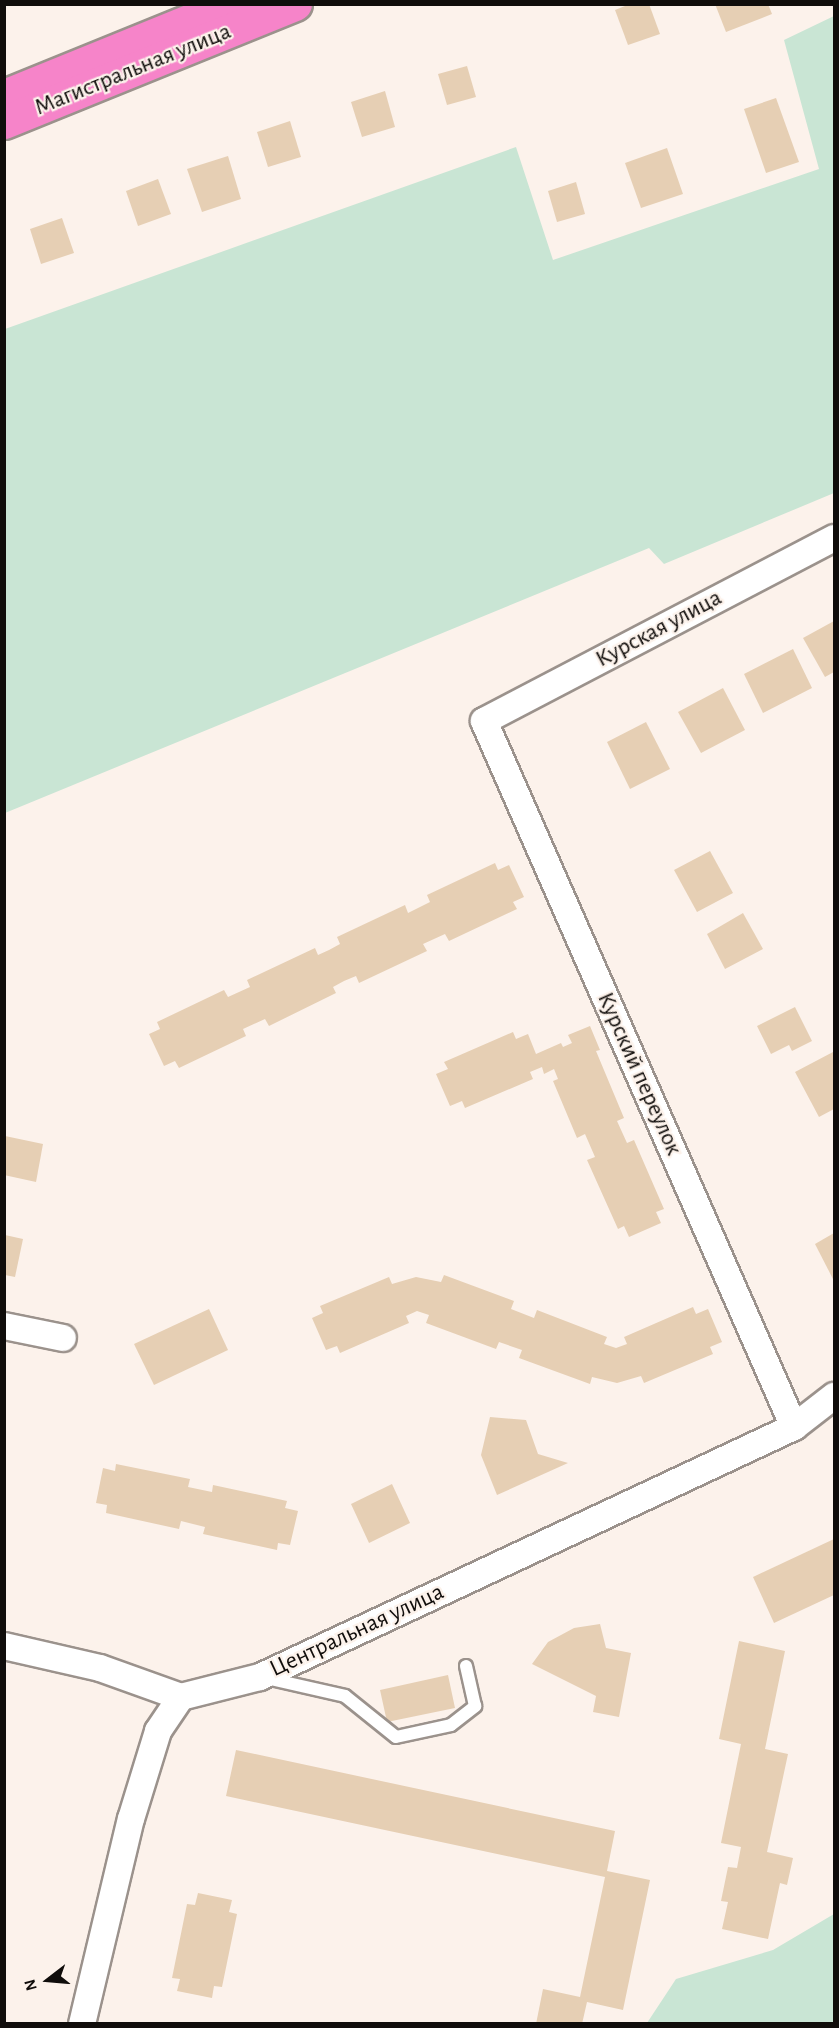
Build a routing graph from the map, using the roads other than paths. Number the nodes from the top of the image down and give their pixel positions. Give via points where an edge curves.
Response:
1 (231, 4) edge
2 (295, 4) edge
3 (4, 96) edge
4 (4, 122) edge
5 (834, 538) edge
6 (484, 721) joint
7 (4, 1326) edge
8 (63, 1338) dead end
9 (834, 1396) edge
10 (794, 1427) junction
11 (4, 1646) edge
12 (466, 1666) dead end
13 (260, 1677) junction
14 (181, 1697) junction
15 (82, 2024) edge

1 - 3 highway, Магистральная улица
2 - 4 highway, Магистральная улица
5 - 6 street, Курская улица
6 - 10 street, Курский переулок
7 - 8 street
9 - 10 street, Центральная улица
10 - 13 street, Центральная улица
11 - 14 street via 100,1668
12 - 13 lane via 475,1706 451,1725 396,1737 345,1696
13 - 14 street, Центральная улица
14 - 15 street via 158,1731 134,1808

